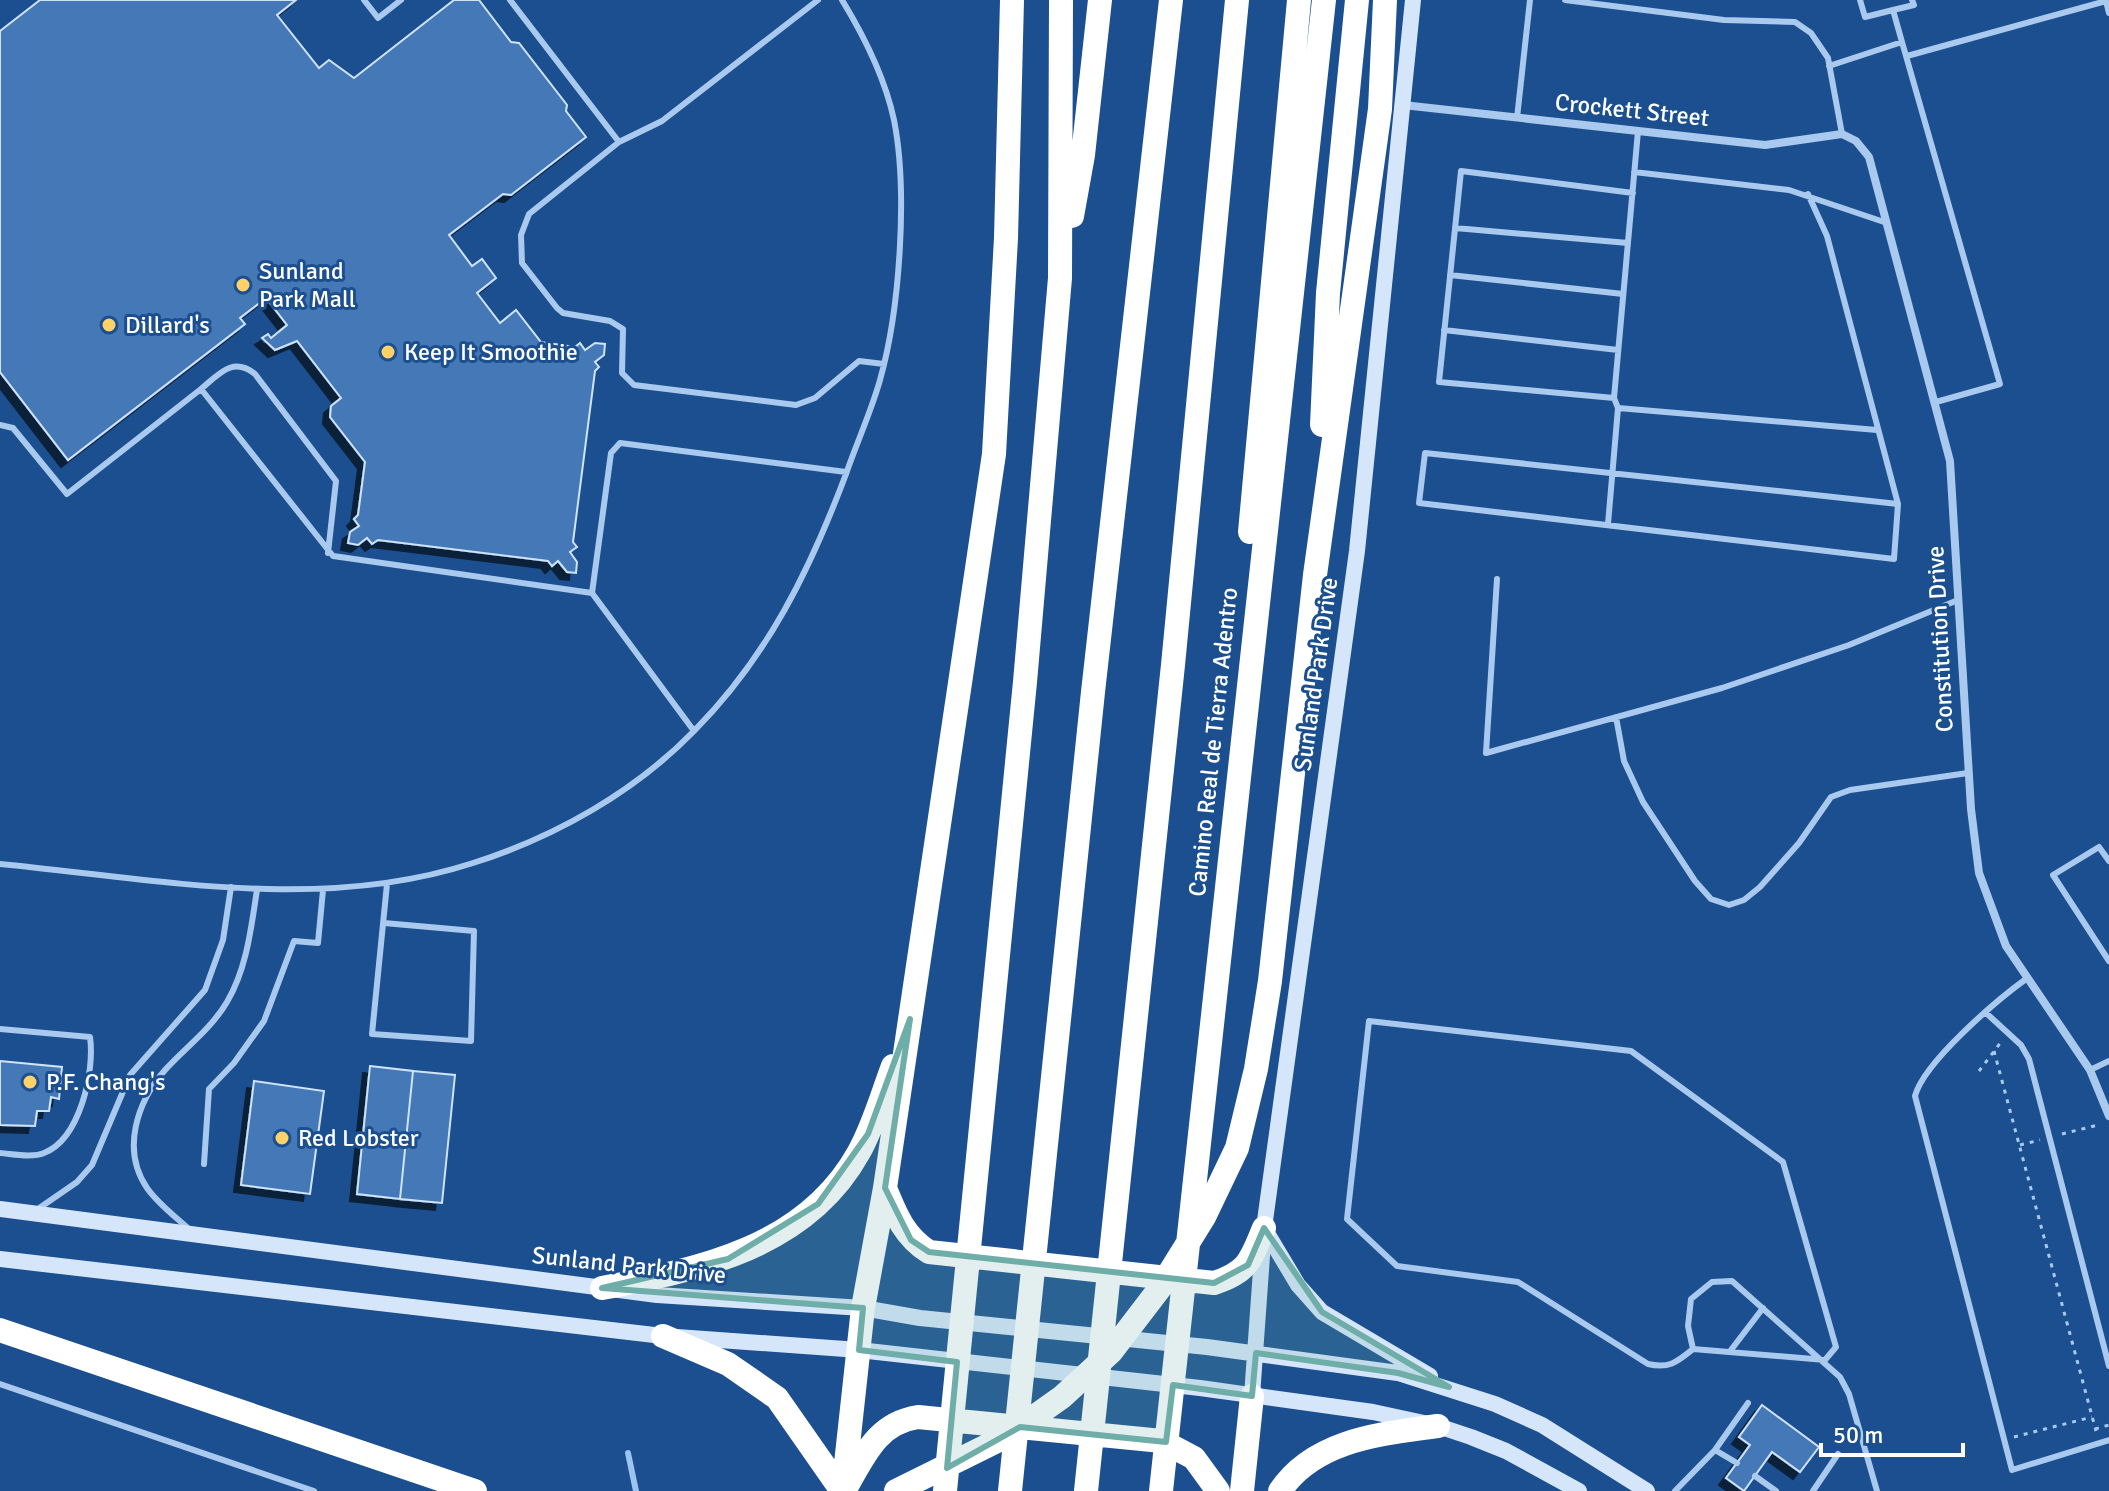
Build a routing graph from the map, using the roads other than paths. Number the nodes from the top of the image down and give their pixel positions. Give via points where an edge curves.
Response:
1 (364, 0) edge
2 (401, 0) edge
3 (510, 0) edge
4 (818, 0) edge
5 (842, 0) edge
6 (1061, 0) edge
7 (1100, 0) edge
8 (1171, 0) edge
9 (1237, 0) edge
10 (1299, 0) edge
11 (1324, 0) edge
12 (1357, 0) edge
13 (1385, 0) edge
14 (1413, 0) edge
15 (1530, 0) edge
16 (1565, 0) edge
17 (1860, 0) edge
18 (1912, 0) edge
19 (1012, 3) edge
20 (1893, 10) junction
21 (2109, 13) edge
22 (1902, 42) junction
23 (1907, 56) junction
24 (1829, 66) junction
25 (1403, 105) junction
26 (1517, 118) junction
27 (1638, 131) junction
28 (1842, 134) junction
29 (619, 142) junction
30 (1634, 172) junction
31 (1633, 193) junction
32 (1808, 194) junction
33 (1887, 223) junction
34 (1455, 228) junction
35 (1628, 243) junction
36 (1450, 275) junction
37 (1060, 278) junction
38 (1623, 294) junction
39 (1444, 330) junction
40 (1618, 350) junction
41 (884, 364) junction
42 (201, 389) junction
43 (1614, 398) junction
44 (1936, 402) junction
45 (1618, 408) junction
46 (0, 425) edge
47 (1877, 430) junction
48 (846, 472) junction
49 (1613, 472) junction
50 (1898, 504) junction
51 (1608, 524) junction
52 (328, 553) junction
53 (1315, 575) junction
54 (1497, 579) dead end
55 (592, 593) junction
56 (1958, 600) junction
57 (1616, 717) junction
58 (694, 731) junction
59 (1237, 770) junction
60 (1968, 773) junction
61 (2109, 861) edge
62 (0, 864) edge
63 (387, 884) junction
64 (231, 887) junction
65 (257, 890) junction
66 (323, 890) junction
67 (384, 923) junction
68 (2109, 961) edge
69 (2026, 979) junction
70 (1985, 1012) junction
71 (910, 1019) junction
72 (0, 1029) edge
73 (2109, 1061) edge
74 (2090, 1070) junction
75 (2109, 1116) edge
76 (0, 1153) edge
77 (204, 1164) dead end
78 (885, 1188) junction
79 (0, 1209) edge
80 (31, 1213) junction
81 (1264, 1228) junction
82 (194, 1233) junction
83 (0, 1259) edge
84 (602, 1288) junction
85 (863, 1308) junction
86 (1763, 1308) junction
87 (0, 1330) edge
88 (663, 1336) junction
89 (1693, 1349) junction
90 (859, 1350) junction
91 (1731, 1350) junction
92 (1256, 1353) junction
93 (1825, 1360) junction
94 (2109, 1366) edge
95 (0, 1384) edge
96 (1449, 1387) junction
97 (1252, 1396) junction
98 (1748, 1403) dead end
99 (1438, 1426) junction
100 (2109, 1440) edge
101 (1715, 1450) junction
102 (1838, 1454) dead end
103 (1737, 1463) dead end
104 (1755, 1476) dead end
105 (314, 1491) edge
106 (475, 1491) edge
107 (843, 1491) edge
108 (896, 1491) edge
109 (945, 1491) edge
110 (1010, 1491) edge
111 (1086, 1491) edge
112 (1161, 1491) edge
113 (1218, 1491) edge
114 (1242, 1491) edge
115 (1280, 1491) edge
116 (1579, 1491) edge
117 (1647, 1491) edge
118 (1675, 1491) edge
119 (1776, 1491) edge
120 (1813, 1491) edge
121 (1877, 1491) edge

1 - 2 lane via 378,18
3 - 29 lane
4 - 29 lane via 662,121
5 - 41 lane via 880,78 898,152 897,256
6 - 37 highway
7 - 37 highway via 1083,155
8 - 110 highway
9 - 111 highway
10 - 59 highway via 1254,459
11 - 59 highway, Camino Real de Tierra Adentro
12 - 53 highway via 1328,293
13 - 53 highway via 1380,109
14 - 25 main road, Sunland Park Drive
15 - 26 lane
16 - 24 lane via 1724,20 1795,22 1822,47
17 - 20 lane via 1865,17
18 - 20 lane via 1914,5
19 - 71 highway via 994,454
20 - 22 lane
21 - 23 lane via 2106,1
22 - 23 lane
22 - 24 lane
23 - 44 lane via 2000,384
24 - 28 lane
25 - 26 street, Crockett Street
25 - 81 main road, Sunland Park Drive via 1357,551
26 - 27 street, Crockett Street
27 - 28 street, Crockett Street via 1765,145
27 - 30 lane
28 - 33 street, Constitution Drive via 1869,157
29 - 41 lane via 529,214 519,250 528,272 557,308 623,329 622,373 627,380 649,388 796,405 815,398 859,361
30 - 31 lane
30 - 32 lane
31 - 34 lane via 1461,171
31 - 35 lane
32 - 33 lane
32 - 47 lane via 1827,236
33 - 44 street, Constitution Drive
34 - 35 lane
34 - 36 lane
35 - 38 lane
36 - 38 lane
36 - 39 lane
37 - 109 highway
38 - 40 lane
39 - 40 lane
39 - 43 lane via 1439,382
40 - 43 lane
41 - 48 lane
42 - 46 lane via 67,494 13,428
42 - 52 lane
42 - 52 lane via 231,366 242,365 255,374 336,481
43 - 45 lane
44 - 56 street, Constitution Drive via 1950,461
45 - 47 lane
45 - 49 lane
47 - 50 lane
48 - 55 lane via 620,443 611,453
48 - 58 lane via 783,618 750,668
49 - 50 lane
49 - 51 lane
49 - 51 lane via 1425,453 1419,503
50 - 51 lane via 1894,559
52 - 55 lane
53 - 108 highway via 1270,981 1237,1148 1204,1217 1160,1288 1111,1352 1062,1397 1007,1436
54 - 57 lane via 1486,753
55 - 58 lane
56 - 57 lane via 1849,645
56 - 60 street, Constitution Drive
57 - 60 lane via 1624,761 1643,802 1695,881 1711,899 1729,905 1760,887 1831,797
58 - 63 lane via 619,793 555,830 472,864
59 - 112 highway, Camino Real de Tierra Adentro
60 - 69 street, Constitution Drive via 1979,873 2006,946
61 - 68 lane via 2099,847 2053,875
62 - 64 lane
63 - 66 lane
63 - 67 lane
64 - 65 lane
64 - 80 lane via 221,950 205,990 130,1075 92,1165 77,1182
65 - 66 lane
65 - 82 lane via 246,954 228,999 207,1029 159,1077 135,1125 134,1154 141,1178
66 - 77 lane via 318,943 294,941 264,1021 209,1089
67 - 67 lane via 474,931 471,1041 372,1034
69 - 70 lane
69 - 74 street, Constitution Drive
70 - 94 lane via 2029,1059
70 - 100 lane via 1924,1077 1915,1096 2012,1470
71 - 78 highway
71 - 84 highway via 868,1134 849,1168 818,1204 774,1236 728,1259
72 - 76 lane via 90,1037 92,1053 65,1137 41,1154
73 - 74 lane
74 - 75 street, Constitution Drive
78 - 81 highway via 911,1240 929,1252 1214,1283 1248,1265
78 - 85 highway
79 - 80 main road, Sunland Park Drive
80 - 82 main road, Sunland Park Drive
81 - 92 main road, Sunland Park Drive
81 - 96 main road via 1298,1285 1322,1312
82 - 84 main road, Sunland Park Drive
83 - 88 main road
84 - 85 main road, Sunland Park Drive
85 - 90 highway
85 - 92 main road, Sunland Park Drive
86 - 89 lane via 1732,1281 1712,1282 1691,1299 1688,1309
86 - 91 lane
86 - 93 lane
87 - 106 highway
88 - 90 main road
88 - 107 highway via 728,1364 777,1398
89 - 91 lane
89 - 93 lane via 1673,1365 1648,1364 1518,1282 1409,1269 1384,1257 1347,1219 1369,1021 1623,1048 1776,1155 1788,1171 1836,1347
90 - 97 main road
90 - 107 highway
91 - 93 lane
92 - 96 main road, Sunland Park Drive via 1398,1373
92 - 97 main road, Sunland Park Drive
93 - 121 lane via 1849,1394
95 - 105 lane
96 - 117 main road, Sunland Park Drive via 1542,1425
97 - 99 main road
97 - 114 highway
98 - 101 lane
99 - 115 highway via 1365,1437 1334,1448 1308,1463
99 - 116 main road via 1506,1451
101 - 103 lane
101 - 118 lane
102 - 120 lane
104 - 119 lane
107 - 113 highway via 885,1429 918,1417 1162,1441 1194,1458

